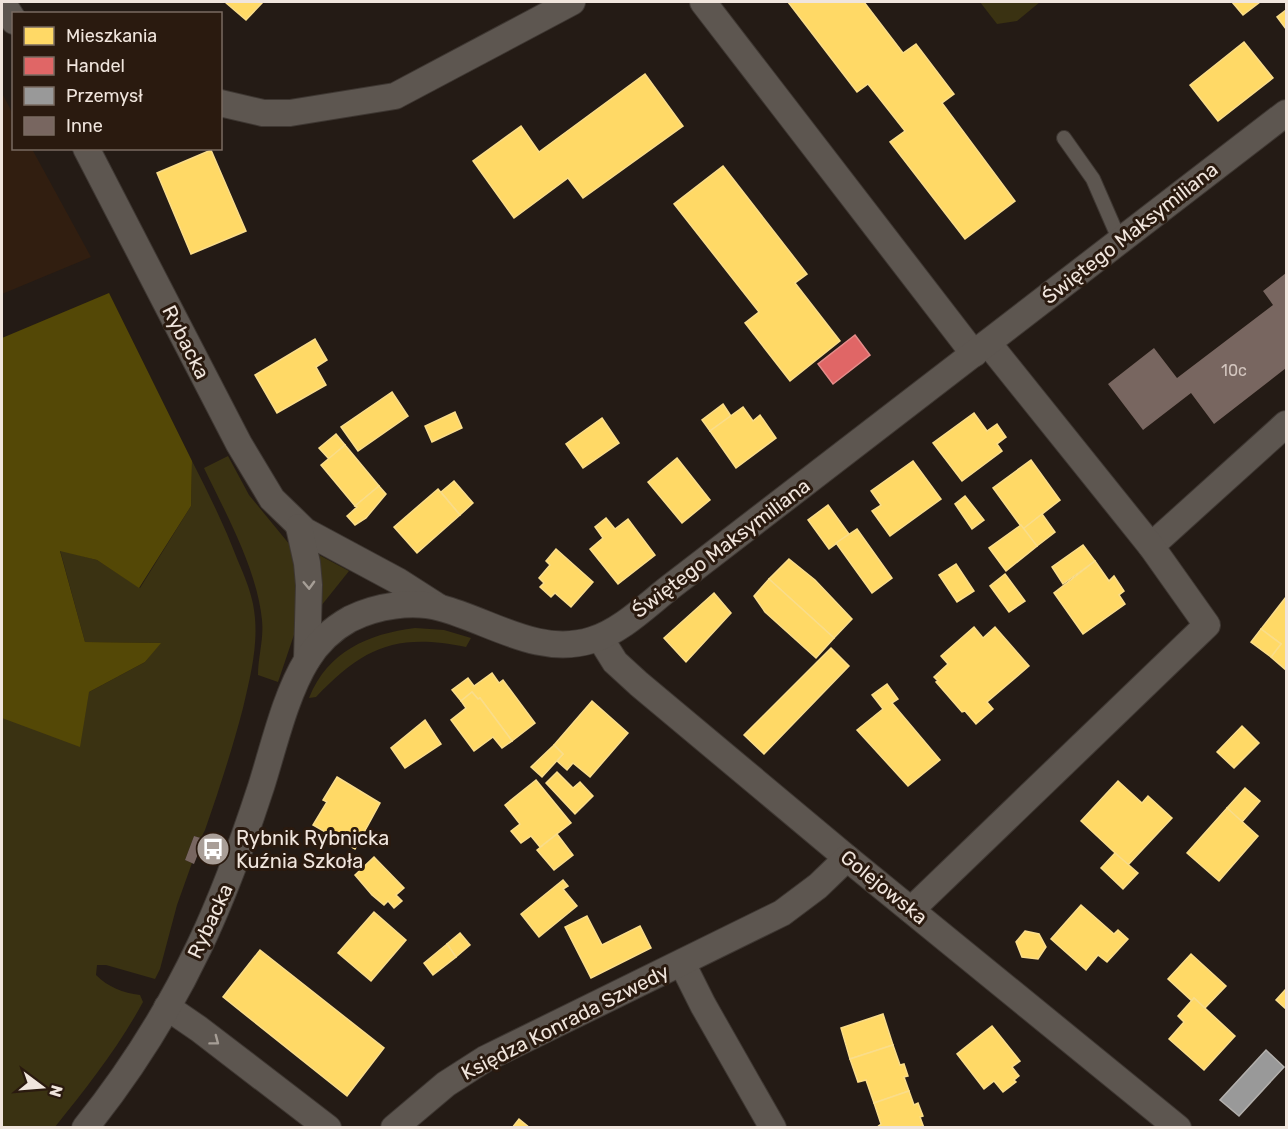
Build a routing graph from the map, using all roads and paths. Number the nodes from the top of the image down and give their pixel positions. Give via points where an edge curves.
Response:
1 (2, 2) edge
2 (572, 2) edge
3 (703, 2) edge
4 (12, 18) edge
5 (222, 103) edge
6 (1287, 113) edge
7 (1064, 138) dead end
8 (87, 150) edge
9 (1120, 241) junction
10 (981, 348) junction
11 (1287, 424) edge
12 (299, 527) junction
13 (1151, 546) junction
14 (440, 608) junction
15 (600, 638) junction
16 (307, 660) junction
17 (847, 858) junction
18 (911, 910) junction
19 (682, 963) junction
20 (167, 1007) junction
21 (85, 1128) edge
22 (328, 1128) edge
23 (394, 1128) edge
24 (773, 1128) edge
25 (1178, 1128) edge

1 - 4 street
2 - 5 street via 395,96 290,113 263,113
3 - 10 street
6 - 9 street, Świętego Maksymiliana
7 - 9 lane via 1093,179
8 - 12 street, Rybacka via 256,475
9 - 10 street, Świętego Maksymiliana
10 - 13 street
10 - 15 street, Świętego Maksymiliana
11 - 13 street
12 - 14 street, Rybacka
12 -> 16 street, Rybacka via 309,585
13 - 18 street via 1207,625
14 - 15 street, Świętego Maksymiliana via 537,641 568,644
14 - 16 street, Rybacka via 417,604 361,614 332,630
15 - 17 street, Golejowska via 615,662 631,677
16 - 20 street, Rybacka via 290,698 227,886
17 - 18 street, Golejowska
17 - 19 street, Księdza Konrada Szwedy via 782,913
18 - 25 street, Golejowska
19 - 23 street, Księdza Konrada Szwedy via 485,1059 446,1084
19 - 24 street, Księdza Konrada Szwedy
20 - 21 street, Rybacka via 127,1072
20 -> 22 street

